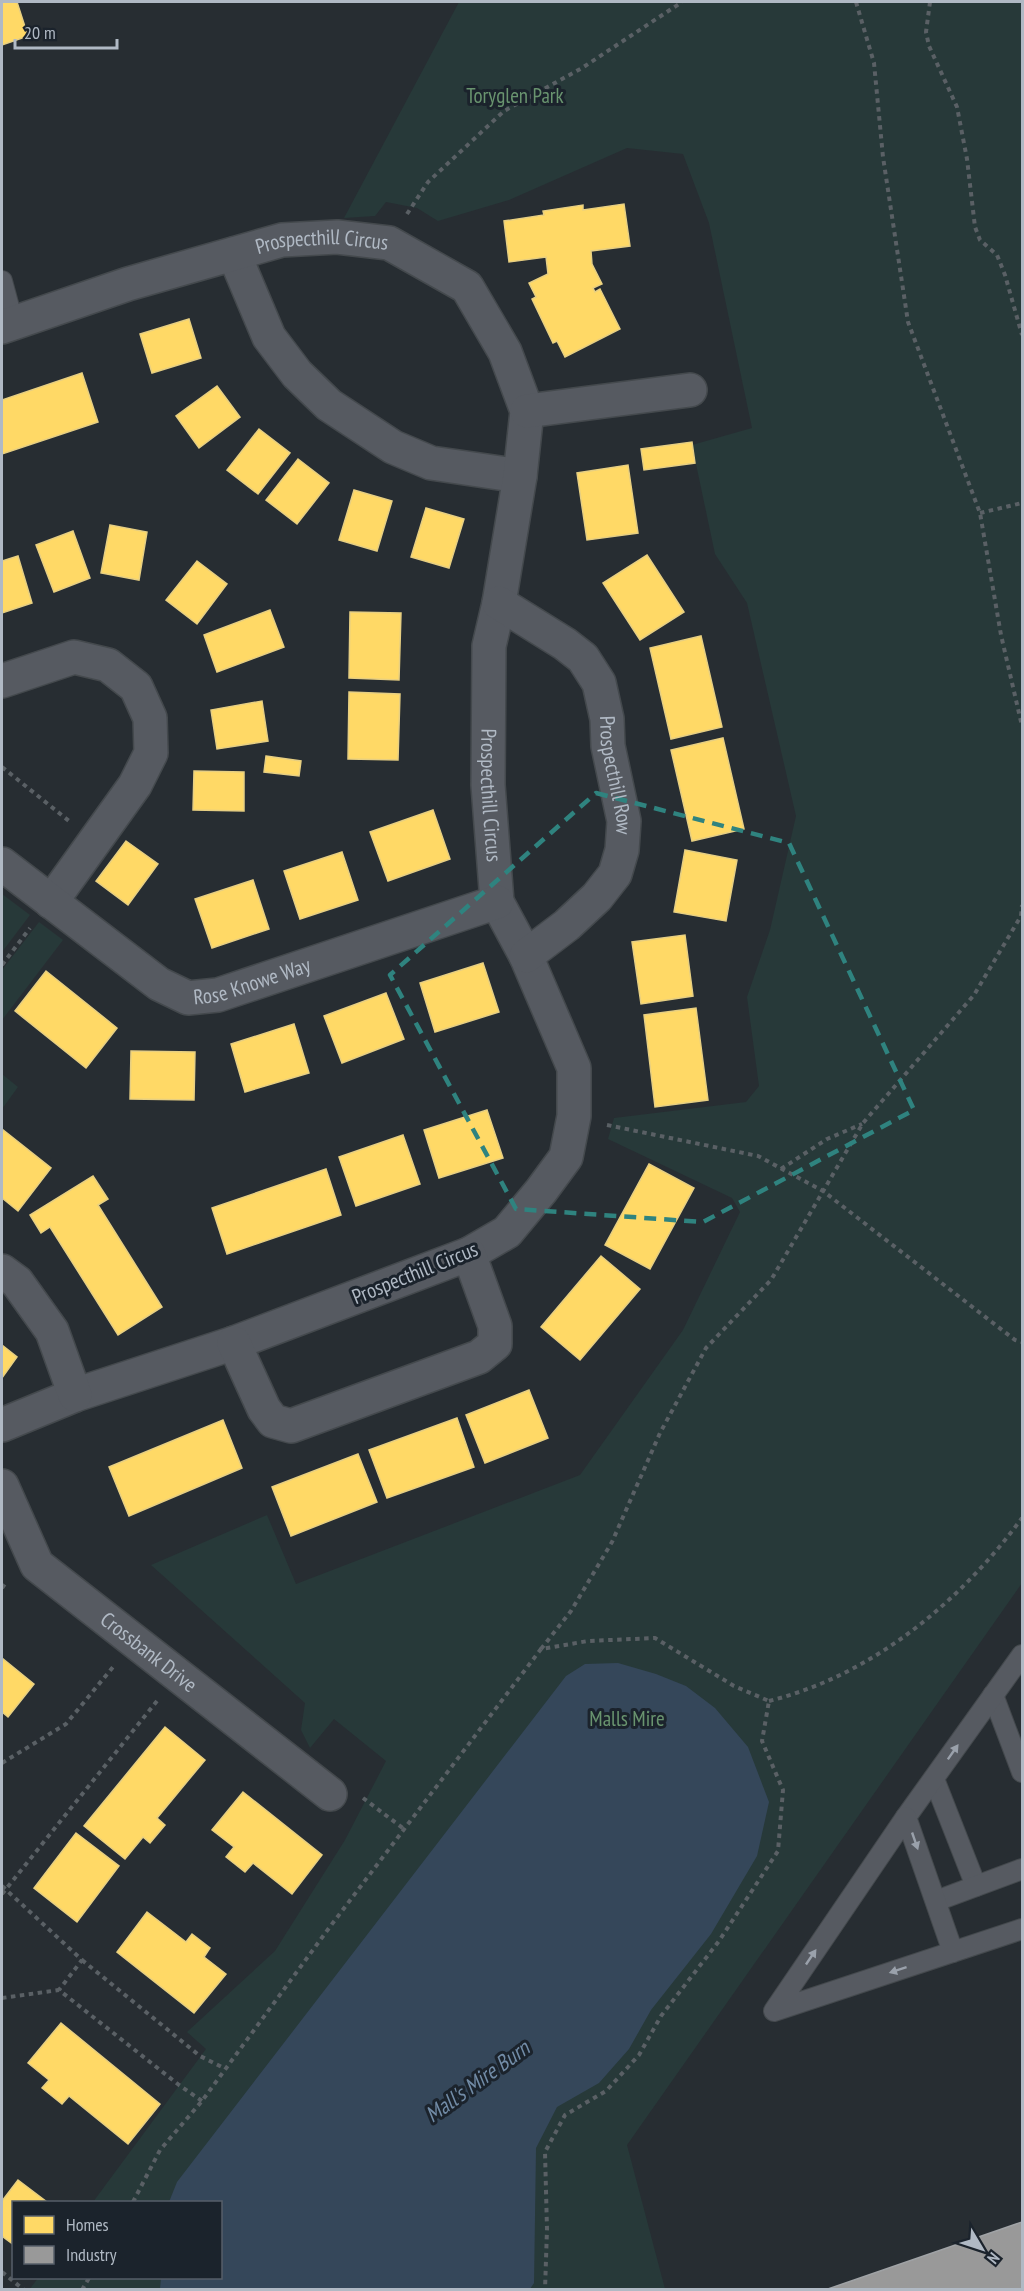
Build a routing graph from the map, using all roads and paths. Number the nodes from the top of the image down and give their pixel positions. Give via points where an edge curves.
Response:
1 (682, 2) edge
2 (856, 2) edge
3 (930, 2) edge
4 (389, 243) junction
5 (234, 254) junction
6 (2, 281) edge
7 (7, 324) edge
8 (1023, 335) edge
9 (690, 390) dead end
10 (528, 411) junction
11 (520, 476) junction
12 (1023, 503) edge
13 (980, 513) junction
14 (499, 603) junction
15 (2, 681) edge
16 (1023, 726) edge
17 (2, 767) edge
18 (94, 841) junction
19 (2, 864) edge
20 (51, 902) junction
21 (497, 902) junction
22 (1023, 905) edge
23 (526, 956) junction
24 (2, 965) edge
25 (574, 1116) junction
26 (863, 1123) junction
27 (781, 1169) junction
28 (823, 1191) junction
29 (469, 1254) junction
30 (2, 1271) edge
31 (1023, 1342) edge
32 (234, 1343) junction
33 (75, 1395) junction
34 (2, 1425) edge
35 (2, 1485) edge
36 (1023, 1518) edge
37 (134, 1641) junction
38 (541, 1649) junction
39 (1023, 1654) edge
40 (178, 1675) junction
41 (993, 1695) junction
42 (770, 1701) junction
43 (2, 1763) edge
44 (1023, 1772) edge
45 (934, 1779) junction
46 (330, 1794) joint
47 (906, 1817) junction
48 (404, 1829) junction
49 (1023, 1869) edge
50 (976, 1886) junction
51 (2, 1890) edge
52 (936, 1901) junction
53 (1023, 1929) edge
54 (953, 1952) junction
55 (82, 1960) junction
56 (59, 1990) junction
57 (2, 1998) edge
58 (224, 2068) junction
59 (202, 2101) junction
60 (134, 2201) edge
61 (2, 2272) edge
62 (24, 2289) edge
63 (545, 2289) edge

1 - 4 path via 582,68 504,111 428,182
2 - 13 path via 874,63 883,157 908,322
3 - 8 path via 928,46 957,107 975,227 980,240 997,255
4 - 5 street, Prospecthill Circus via 337,237 282,240
4 - 10 street, Prospecthill Circus via 467,287 505,352
5 - 7 street, Prospecthill Circus
5 - 11 street via 269,337 297,374 329,405 393,447 431,463
6 - 7 lane
9 - 10 street
10 - 11 street, Prospecthill Circus
11 - 14 street, Prospecthill Circus
12 - 13 path
13 - 16 path via 1001,635
14 - 21 street, Prospecthill Circus via 489,646 488,773
14 - 23 street, Prospecthill Row via 566,644 583,658 599,683 624,820 615,874 567,925
15 - 18 street via 74,657 108,665 136,687 150,718 151,753 135,785
17 - 18 path
18 - 20 street
19 - 20 street, Rose Knowe Way
20 - 21 street, Rose Knowe Way via 159,984 188,998 218,995
20 - 24 path
21 - 23 street, Prospecthill Circus
22 - 26 path via 1021,916 974,995
23 - 25 street, Prospecthill Circus via 573,1068
25 - 27 path via 758,1156
25 - 29 street, Prospecthill Circus via 566,1157 541,1191 507,1232
26 - 27 path via 827,1139
26 - 28 path
27 - 28 path
28 - 31 path via 1015,1340
28 - 38 path via 771,1280 706,1348 660,1432 612,1542 572,1611
29 - 32 street, Prospecthill Circus
29 - 32 street via 495,1326 495,1344 478,1357 291,1426 273,1421 264,1409
30 - 33 street via 17,1282 52,1331
32 - 33 street, Prospecthill Circus
33 - 34 street, Prospecthill Circus
35 - 37 street, Crossbank Drive via 37,1564
36 - 42 path via 974,1576 911,1631 859,1666
37 - 40 street, Crossbank Drive
37 - 43 path via 66,1724
38 - 42 path via 588,1641 655,1638 734,1686
38 - 48 path
39 - 41 lane
40 - 46 street, Crossbank Drive
40 - 51 path
41 - 44 lane
45 -> 41 lane
42 - 63 path via 762,1741 783,1790 778,1851 719,1941 661,2016 639,2055 606,2091 565,2115 545,2152
45 - 47 lane
45 - 50 lane
46 - 48 path via 360,1795
47 -> 52 lane
54 -> 47 lane via 774,2011
48 - 58 path
49 - 50 lane
50 - 52 lane
51 - 55 path
52 - 54 lane
53 - 54 lane
55 - 56 path
55 - 58 path via 200,2056
56 - 57 path
56 - 59 path
58 - 59 path
59 - 60 path via 160,2150
61 - 62 path

